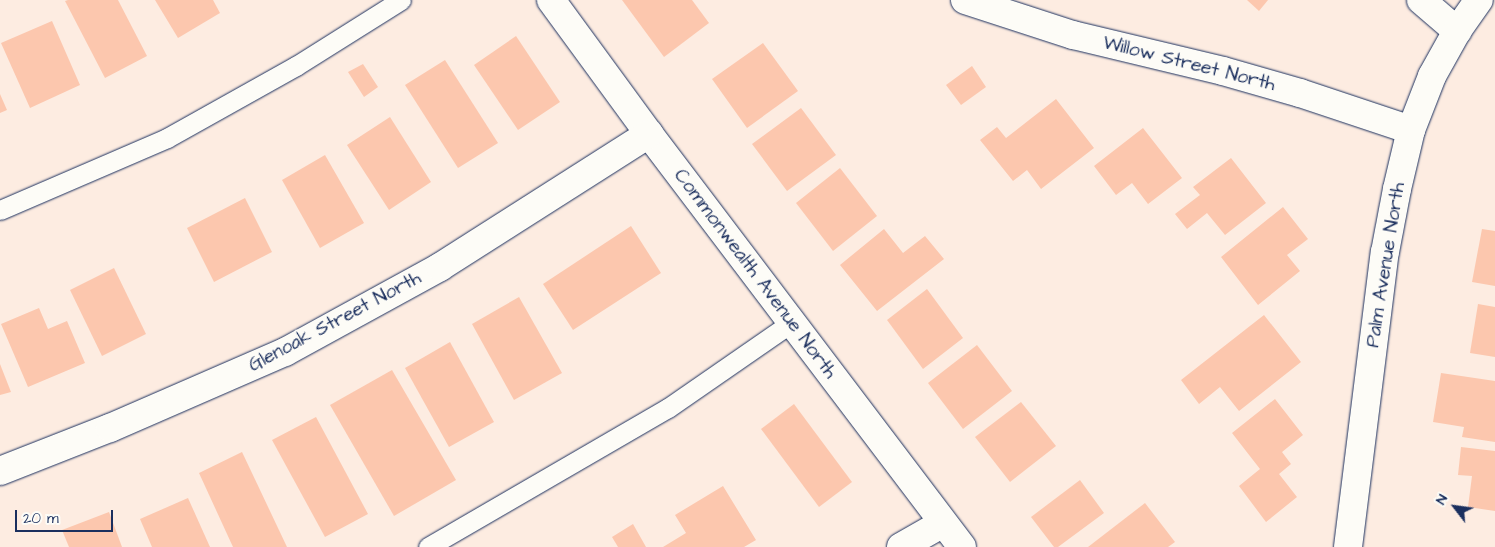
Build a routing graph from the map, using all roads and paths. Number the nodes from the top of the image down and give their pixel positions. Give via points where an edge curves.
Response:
1 (401, 0) edge
2 (551, 0) edge
3 (965, 0) edge
4 (1421, 0) edge
5 (1479, 0) edge
6 (1457, 31) junction
7 (1411, 130) junction
8 (648, 134) junction
9 (0, 210) edge
10 (792, 322) junction
11 (0, 471) edge
12 (943, 523) junction
13 (428, 547) edge
14 (901, 547) edge
15 (962, 547) edge
16 (1348, 547) edge

1 - 9 lane via 296,66 167,138
2 - 8 street, Commonwealth Avenue North
3 - 7 street, Willow Street North via 1073,35 1233,74
4 - 6 street
5 - 6 street, Palm Avenue North
6 - 7 street, Palm Avenue North via 1432,76
7 - 16 street, Palm Avenue North via 1385,252
8 - 10 street, Commonwealth Avenue North
8 - 11 street, Glenoak Street North via 440,267 285,352 110,428
10 - 12 street, Commonwealth Avenue North
10 - 13 lane via 668,408
12 - 14 street
12 - 15 street, Commonwealth Avenue North

